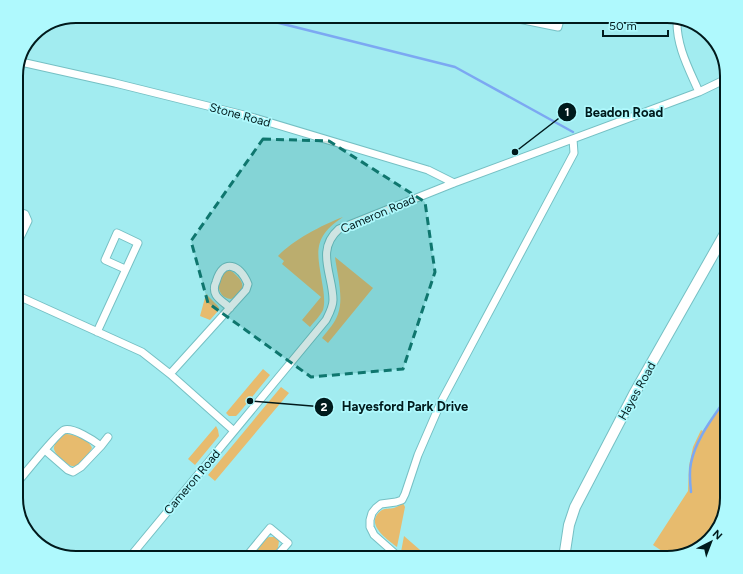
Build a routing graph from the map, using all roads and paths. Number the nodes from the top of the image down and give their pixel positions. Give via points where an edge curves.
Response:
1 (538, 23) edge
2 (559, 23) edge
3 (677, 24) edge
4 (25, 63) edge
5 (720, 82) edge
6 (699, 92) junction
7 (573, 139) junction
8 (454, 183) junction
9 (23, 213) edge
10 (23, 231) edge
11 (720, 242) edge
12 (125, 269) junction
13 (23, 298) edge
14 (230, 308) junction
15 (97, 332) junction
16 (170, 374) junction
17 (234, 431) junction
18 (108, 438) dead end
19 (100, 446) junction
20 (45, 450) junction
21 (23, 476) edge
22 (135, 551) edge
23 (251, 551) edge
24 (281, 551) edge
25 (392, 551) edge
26 (565, 551) edge

1 - 2 street via 558,27
3 - 6 street via 680,47
4 - 8 street, Stone Road via 248,116 428,170
5 - 6 street, Cameron Road
6 - 7 street, Cameron Road
7 - 8 street, Cameron Road
7 - 25 street via 574,153 441,402 402,500 381,504 372,513 370,527 374,535
8 - 17 street, Cameron Road via 343,226 334,233 326,259 333,299 326,320
9 - 10 street via 28,221
11 - 26 main road, Hayes Road via 634,394 575,507
12 - 12 street via 138,243 117,233 105,260
12 - 15 street
13 - 15 street
14 - 14 street via 248,284 236,268 229,266 222,268 218,273 214,291
14 - 16 street
15 - 16 street via 142,352
16 - 17 street
17 - 22 street, Cameron Road
18 - 19 street
19 - 20 street via 90,438 64,430
19 - 20 street via 73,472
20 - 21 street
23 - 24 street via 270,528 288,543

